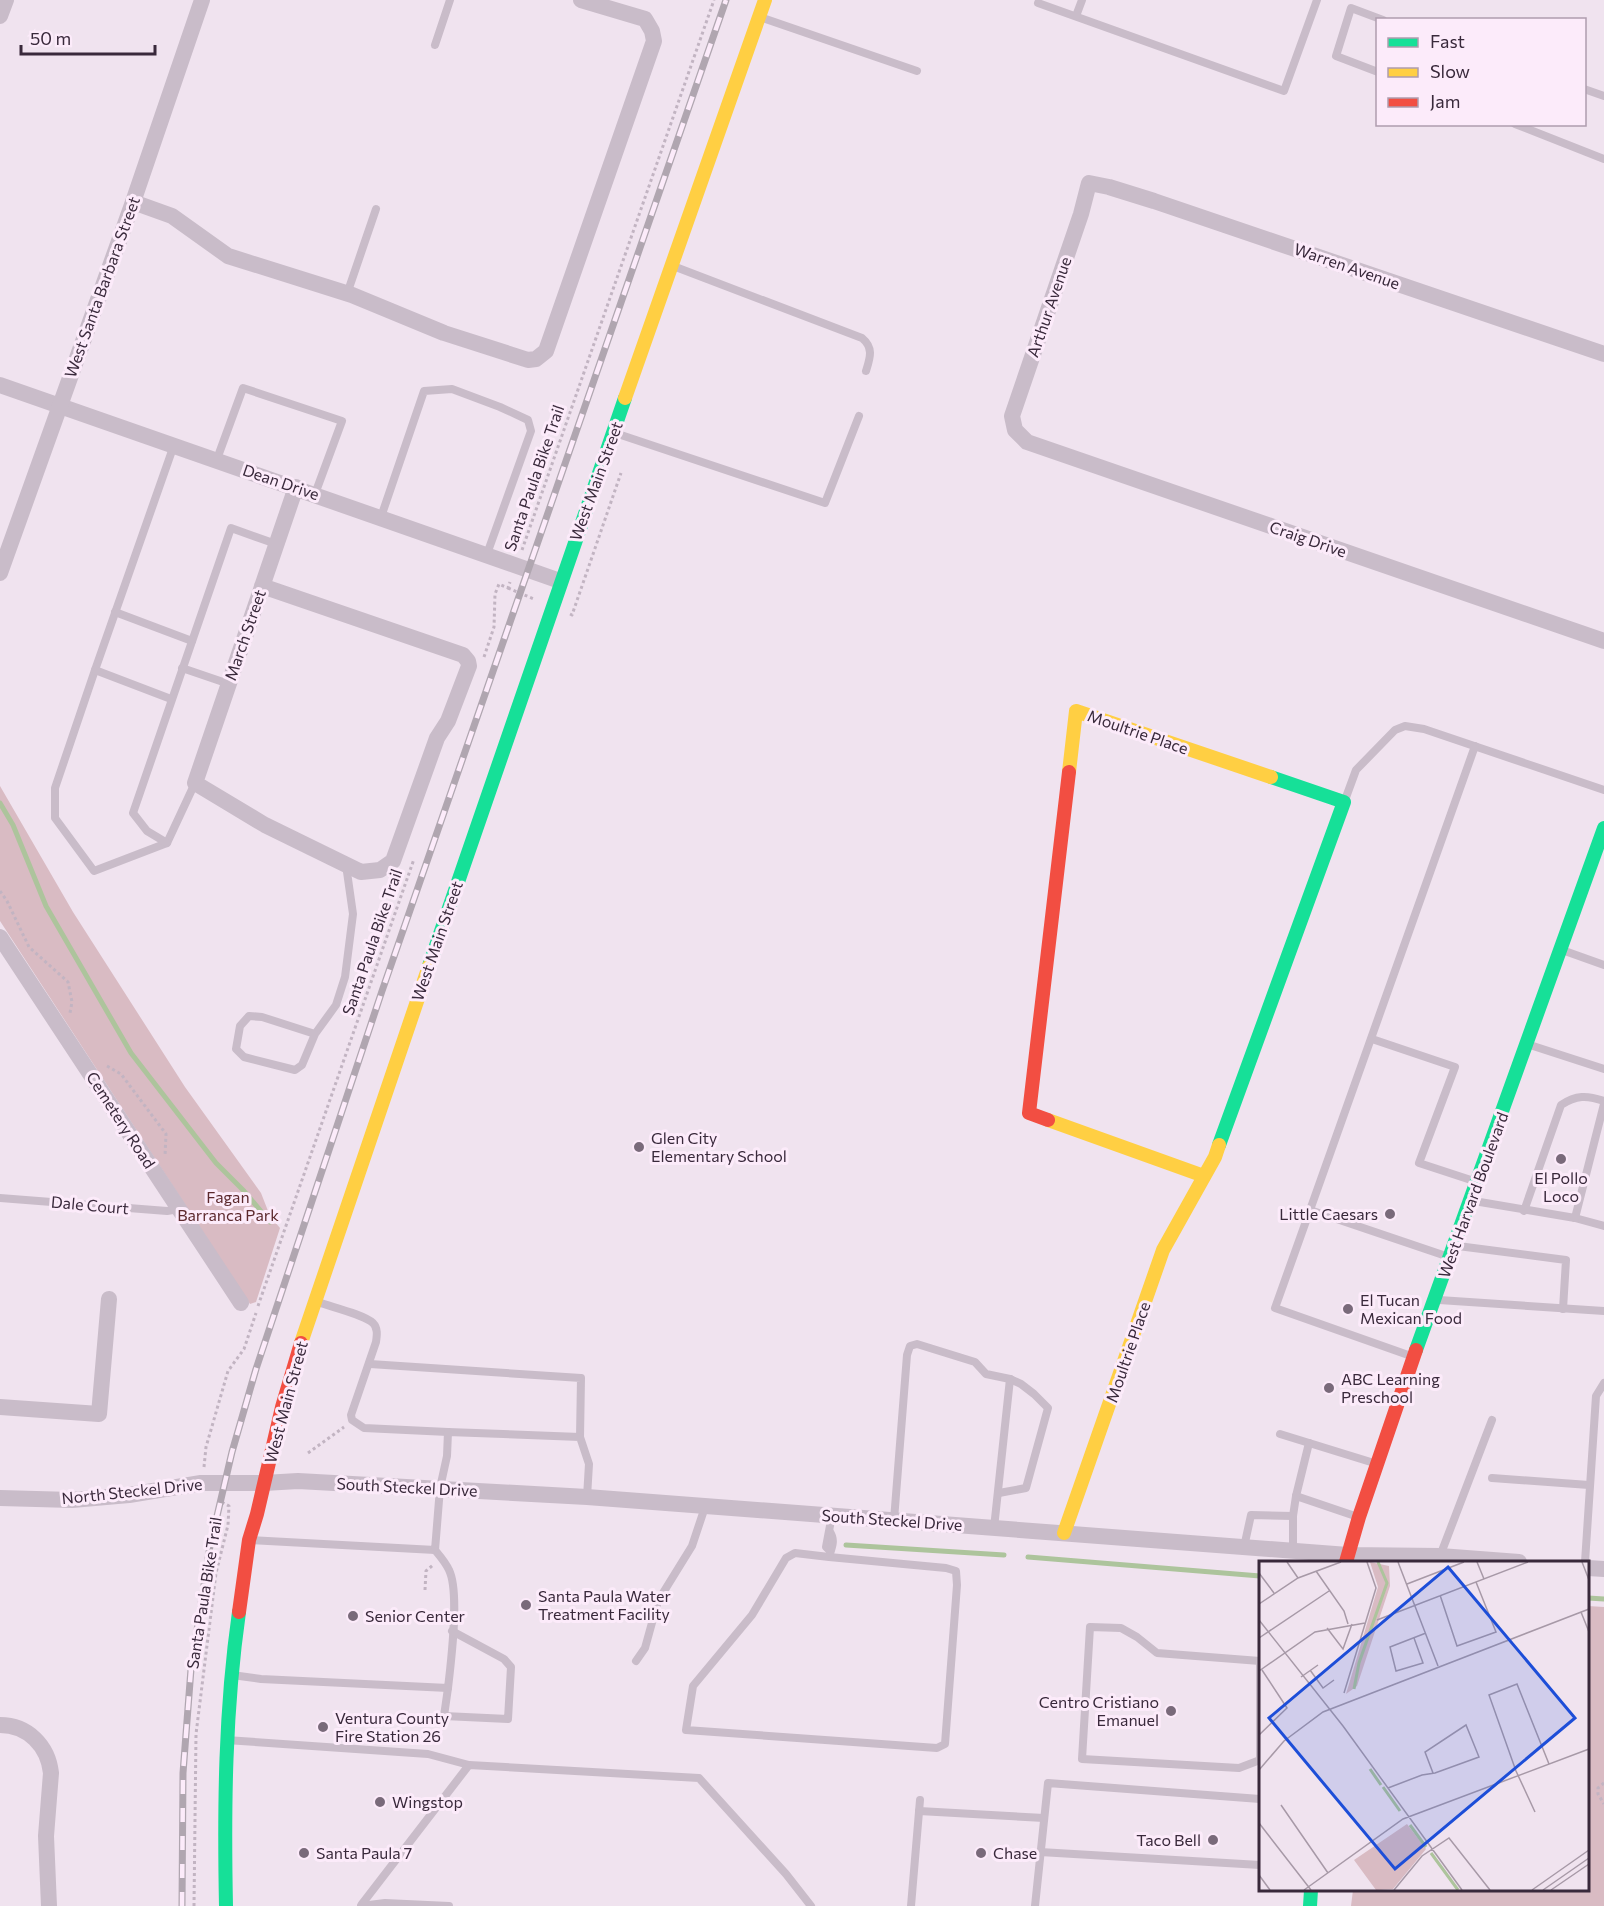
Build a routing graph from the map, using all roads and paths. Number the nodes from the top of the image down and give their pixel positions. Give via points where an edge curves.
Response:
1 (6, 0) edge
2 (202, 0) edge
3 (450, 0) edge
4 (581, 0) edge
5 (714, 0) edge
6 (765, 0) edge
7 (1082, 0) edge
8 (1317, 0) edge
9 (1038, 3) dead end
10 (0, 16) edge
11 (1076, 16) junction
12 (759, 17) junction
13 (1378, 18) edge
14 (435, 45) dead end
15 (917, 71) dead end
16 (1376, 72) edge
17 (1586, 90) edge
18 (1604, 96) edge
19 (1520, 126) edge
20 (1604, 159) edge
21 (1089, 183) joint
22 (133, 202) junction
23 (376, 209) dead end
24 (672, 265) junction
25 (347, 294) junction
26 (1604, 354) edge
27 (866, 371) dead end
28 (0, 385) edge
29 (59, 404) junction
30 (859, 416) dead end
31 (1015, 430) joint
32 (614, 432) junction
33 (174, 445) junction
34 (217, 459) junction
35 (296, 487) junction
36 (315, 494) junction
37 (381, 516) junction
38 (276, 544) junction
39 (487, 554) junction
40 (517, 565) junction
41 (0, 573) edge
42 (560, 581) junction
43 (262, 586) junction
44 (115, 612) junction
45 (192, 641) junction
46 (1604, 641) edge
47 (483, 661) dead end
48 (182, 668) junction
49 (95, 670) junction
50 (229, 684) junction
51 (171, 699) junction
52 (1475, 746) junction
53 (195, 783) junction
54 (1604, 790) edge
55 (1344, 802) junction
56 (1604, 828) edge
57 (167, 843) junction
58 (416, 852) dead end
59 (346, 864) junction
60 (0, 891) edge
61 (0, 937) edge
62 (1560, 949) junction
63 (1604, 965) edge
64 (70, 1017) dead end
65 (315, 1034) junction
66 (1372, 1039) junction
67 (1527, 1044) junction
68 (100, 1062) dead end
69 (1604, 1070) edge
70 (1604, 1103) edge
71 (1204, 1176) junction
72 (1477, 1182) junction
73 (164, 1185) junction
74 (0, 1197) edge
75 (1471, 1200) junction
76 (179, 1209) junction
77 (1310, 1210) junction
78 (1524, 1211) junction
79 (1575, 1218) junction
80 (1604, 1226) edge
81 (1452, 1251) junction
82 (109, 1299) dead end
83 (1436, 1300) junction
84 (315, 1302) junction
85 (241, 1303) dead end
86 (1563, 1309) junction
87 (1604, 1311) edge
88 (1414, 1357) junction
89 (370, 1364) junction
90 (1010, 1379) junction
91 (1604, 1383) edge
92 (0, 1407) edge
93 (352, 1420) junction
94 (1492, 1420) dead end
95 (448, 1432) junction
96 (1280, 1434) dead end
97 (580, 1437) junction
98 (1309, 1443) junction
99 (308, 1453) dead end
100 (1377, 1464) junction
101 (1492, 1478) dead end
102 (201, 1483) junction
103 (264, 1483) junction
104 (1589, 1485) junction
105 (440, 1488) junction
106 (999, 1493) junction
107 (1296, 1496) junction
108 (587, 1497) junction
109 (0, 1498) edge
110 (705, 1507) junction
111 (1293, 1516) junction
112 (1359, 1517) junction
113 (894, 1520) junction
114 (831, 1524) junction
115 (994, 1528) junction
116 (1064, 1533) junction
117 (249, 1540) junction
118 (1244, 1547) junction
119 (435, 1550) junction
120 (1293, 1550) junction
121 (830, 1554) junction
122 (1440, 1556) junction
123 (1347, 1559) edge
124 (1496, 1561) edge
125 (1585, 1561) edge
126 (432, 1566) dead end
127 (1589, 1568) edge
128 (1604, 1569) edge
129 (425, 1590) dead end
130 (452, 1631) junction
131 (636, 1661) dead end
132 (1259, 1661) edge
133 (232, 1675) junction
134 (448, 1688) junction
135 (0, 1725) edge
136 (226, 1740) junction
137 (1259, 1760) edge
138 (470, 1765) junction
139 (1604, 1783) edge
140 (1259, 1799) edge
141 (920, 1800) dead end
142 (1604, 1804) edge
143 (919, 1810) junction
144 (1044, 1818) junction
145 (1040, 1852) junction
146 (1259, 1865) edge
147 (1311, 1891) edge
148 (362, 1905) edge
149 (49, 1906) edge
150 (194, 1906) edge
151 (226, 1906) edge
152 (449, 1906) edge
153 (811, 1906) edge
154 (911, 1906) edge
155 (1035, 1906) edge
156 (1310, 1906) edge

1 - 10 street
2 - 22 street, West Santa Barbara Street
3 - 14 lane
4 - 25 street via 645,18 654,41 546,351 528,360 444,333
5 - 40 path, Santa Paula Bike Trail
6 - 12 street, West Main Street
7 - 11 lane
8 - 11 lane via 1284,91
9 - 11 lane
12 - 15 lane
12 - 24 street, West Main Street
13 - 16 lane via 1351,8 1336,56
17 - 18 lane
19 - 20 lane
21 - 26 street, Warren Avenue via 1154,201
21 - 31 street, Arthur Avenue via 1012,416
22 - 25 street via 172,216 228,256
22 - 29 street, West Santa Barbara Street
23 - 25 lane
24 - 27 lane via 862,338 871,353
24 - 32 street, West Main Street
28 - 29 street, Dean Drive
29 - 33 street, Dean Drive
29 - 41 street, West Santa Barbara Street
30 - 32 lane via 825,503
31 - 46 street, Craig Drive via 1027,442
32 - 42 street, West Main Street
33 - 34 street, Dean Drive
33 - 44 lane
34 - 35 street, Dean Drive
34 - 36 lane via 243,388 342,421
35 - 36 street, Dean Drive
35 - 38 street, March Street
36 - 37 street, Dean Drive
37 - 39 street, Dean Drive
37 - 39 lane via 424,391 452,390 500,407 528,420 531,431
38 - 43 street, March Street
38 - 45 lane via 231,528
39 - 40 street, Dean Drive
40 - 42 street, Dean Drive
40 - 47 path, Santa Paula Bike Trail via 508,588 499,584 495,594 494,627
42 - 84 street, West Main Street
43 - 50 street, March Street
43 - 59 street via 463,655 468,661 393,861 380,870 361,872
44 - 45 lane
44 - 49 lane
45 - 48 lane
48 - 50 lane
48 - 51 lane
49 - 51 lane
49 - 57 lane via 55,788 55,818 94,871
50 - 53 street, March Street
51 - 57 lane via 133,813 147,831
52 - 54 lane
52 - 55 lane via 1413,726 1395,730 1356,770
52 - 66 lane
53 - 57 lane
53 - 59 street via 265,825
55 - 71 street, Moultrie Place via 1215,1157
55 - 71 street, Moultrie Place via 1076,711 1029,1113
56 - 62 street, West Harvard Boulevard
58 - 102 path, Santa Paula Bike Trail via 244,1349 228,1371 206,1447
59 - 65 lane via 353,914 348,961 336,1005
60 - 64 path via 29,947 68,982
61 - 73 street, Cemetery Road
62 - 63 lane
62 - 67 street, West Harvard Boulevard
65 - 65 lane via 302,1065 295,1070 244,1057 236,1049 240,1026 249,1016
66 - 72 lane via 1455,1067 1419,1163
66 - 77 lane
67 - 69 lane
67 - 72 street, West Harvard Boulevard
68 - 73 path via 121,1074 166,1134
70 - 78 lane via 1589,1096 1561,1105
70 - 79 lane
71 - 116 street, Moultrie Place via 1163,1250
72 - 75 street, West Harvard Boulevard
73 - 76 street, Cemetery Road
74 - 76 lane, Dale Court
75 - 78 lane
75 - 81 street, West Harvard Boulevard
76 - 85 street, Cemetery Road
77 - 81 lane
77 - 88 lane via 1275,1308
78 - 79 lane
79 - 80 lane
81 - 83 street, West Harvard Boulevard
81 - 86 lane via 1566,1260
82 - 92 street via 99,1414
83 - 86 lane
83 - 88 street, West Harvard Boulevard
84 - 89 lane via 374,1324 376,1342
84 - 103 street, West Main Street
86 - 87 lane
88 - 100 street, West Harvard Boulevard
89 - 93 lane
89 - 97 lane via 581,1378
90 - 106 lane
90 - 106 lane via 1048,1408 1026,1488
90 - 113 lane via 986,1374 975,1362 917,1344 910,1346
91 - 104 lane via 1596,1396
93 - 95 lane via 364,1428
93 - 99 path
94 - 122 lane
95 - 97 lane
95 - 105 lane
96 - 98 lane
97 - 108 lane via 589,1464
98 - 100 lane
98 - 107 lane
100 - 112 street, West Harvard Boulevard
101 - 104 lane
102 - 103 street, North Steckel Drive
102 - 109 street, North Steckel Drive via 72,1500
102 - 150 path, Santa Paula Bike Trail via 204,1498 229,1506 216,1573 196,1734
103 - 105 street, South Steckel Drive
103 - 117 street, West Main Street
104 - 125 lane
105 - 108 street, South Steckel Drive
105 - 119 lane
106 - 115 lane
107 - 111 lane
107 - 112 lane
108 - 110 street, South Steckel Drive
110 - 114 street, South Steckel Drive
110 - 131 lane via 692,1546 658,1601 645,1648
111 - 118 lane via 1251,1515
111 - 120 lane
112 - 123 street, West Harvard Boulevard
113 - 114 street, South Steckel Drive
113 - 115 street, South Steckel Drive
114 - 121 lane
115 - 116 street, South Steckel Drive
116 - 118 street, South Steckel Drive
117 - 119 lane
117 - 133 street, West Main Street
118 - 120 street, South Steckel Drive
119 - 130 lane via 449,1569 454,1586
120 - 123 street, South Steckel Drive
121 - 121 lane via 795,1553 786,1558 752,1614 693,1686 686,1730 937,1748 945,1744 956,1571
122 - 123 street, South Steckel Drive
122 - 124 street, South Steckel Drive
126 - 129 path via 425,1574
127 - 128 street
130 - 134 lane
130 - 134 lane via 504,1659 511,1667 508,1719 444,1716
132 - 137 lane via 1157,1653 1121,1628 1090,1628 1082,1759 1239,1768
133 - 134 lane
133 - 136 street, West Main Street
135 - 149 street via 14,1726 37,1739 50,1762 46,1836
136 - 138 lane via 428,1754
136 - 151 street, West Main Street
138 - 148 lane
138 - 153 lane via 699,1778
139 - 142 path via 1598,1794
140 - 144 lane via 1048,1783
141 - 143 lane
143 - 144 lane
143 - 154 lane
144 - 145 lane
145 - 146 lane
145 - 155 lane
147 - 156 street
148 - 152 lane

